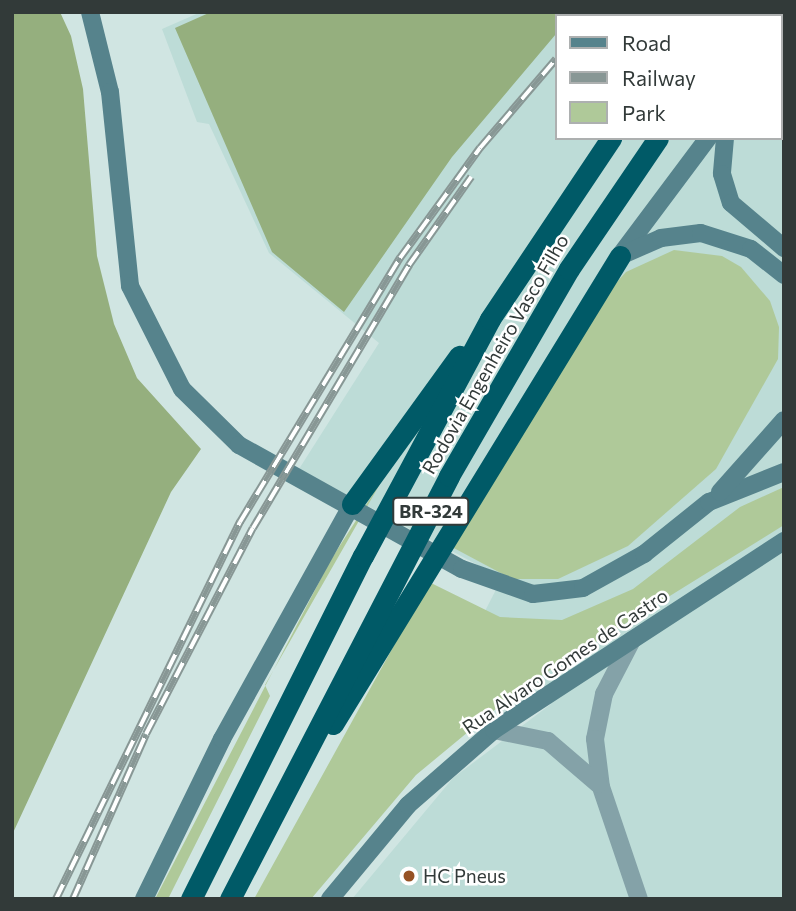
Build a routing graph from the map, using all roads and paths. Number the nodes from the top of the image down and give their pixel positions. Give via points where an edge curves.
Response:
1 (90, 12) edge
2 (610, 140) edge
3 (656, 140) edge
4 (707, 140) edge
5 (725, 140) edge
6 (784, 248) edge
7 (620, 256) junction
8 (784, 275) edge
9 (490, 319) junction
10 (784, 420) edge
11 (784, 472) edge
12 (709, 502) junction
13 (352, 504) joint
14 (784, 541) edge
15 (632, 640) junction
16 (494, 730) junction
17 (601, 787) junction
18 (259, 837) junction
19 (144, 899) edge
20 (191, 899) edge
21 (230, 899) edge
22 (330, 899) edge
23 (639, 899) edge

1 - 12 main road via 105,59 123,252 139,313 182,389 239,445 462,569 533,594 583,588 645,555
2 - 9 highway, Rodovia Engenheiro Vasco Filho / BR-324
3 - 18 highway, Rodovia Engenheiro Vasco Filho / BR-324 via 569,269 463,453
4 - 7 main road
5 - 6 main road via 722,174 731,203
7 - 8 main road via 661,238 701,233 751,249
7 - 18 highway
9 - 13 highway
9 - 20 highway, Rodovia Engenheiro Vasco Filho / BR-324
10 - 12 main road
11 - 12 main road
13 - 19 main road via 222,739
14 - 15 main road, Rua Alvaro Gomes de Castro
15 - 16 main road, Rua Alvaro Gomes de Castro
15 - 17 street via 598,710
16 - 17 street via 548,741
16 - 22 main road, Rua Alvaro Gomes de Castro via 408,805
17 - 23 street
18 - 21 highway, Rodovia Engenheiro Vasco Filho / BR-324

